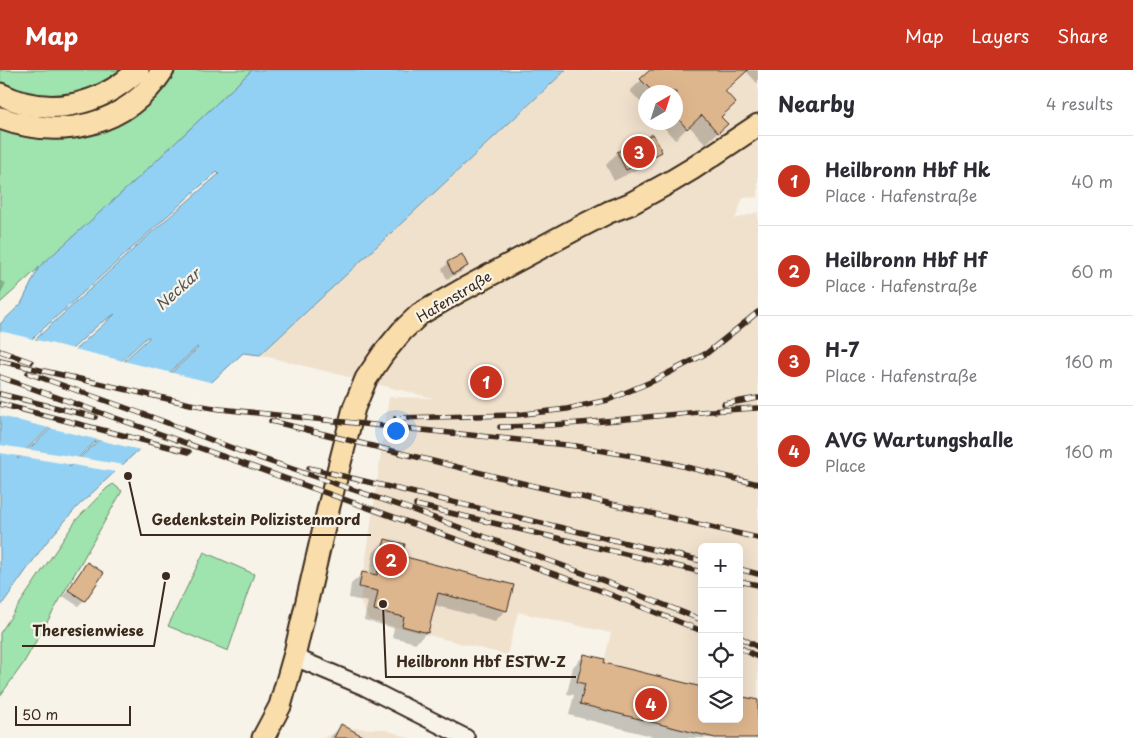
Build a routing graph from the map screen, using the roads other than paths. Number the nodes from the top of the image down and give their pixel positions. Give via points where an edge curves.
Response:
1 (138, 70) edge
2 (163, 70) edge
3 (0, 94) edge
4 (0, 118) edge
5 (758, 126) edge
6 (294, 657) junction
7 (263, 738) edge
8 (466, 738) edge

1 - 3 main road via 95,99 68,107 36,105
2 - 4 main road via 142,97 94,123 68,129 41,128 18,125
5 - 6 main road, Hafenstraße via 692,170 420,314 402,331 366,379 354,408
6 - 7 main road, Hafenstraße via 280,706
6 - 8 street via 364,687

